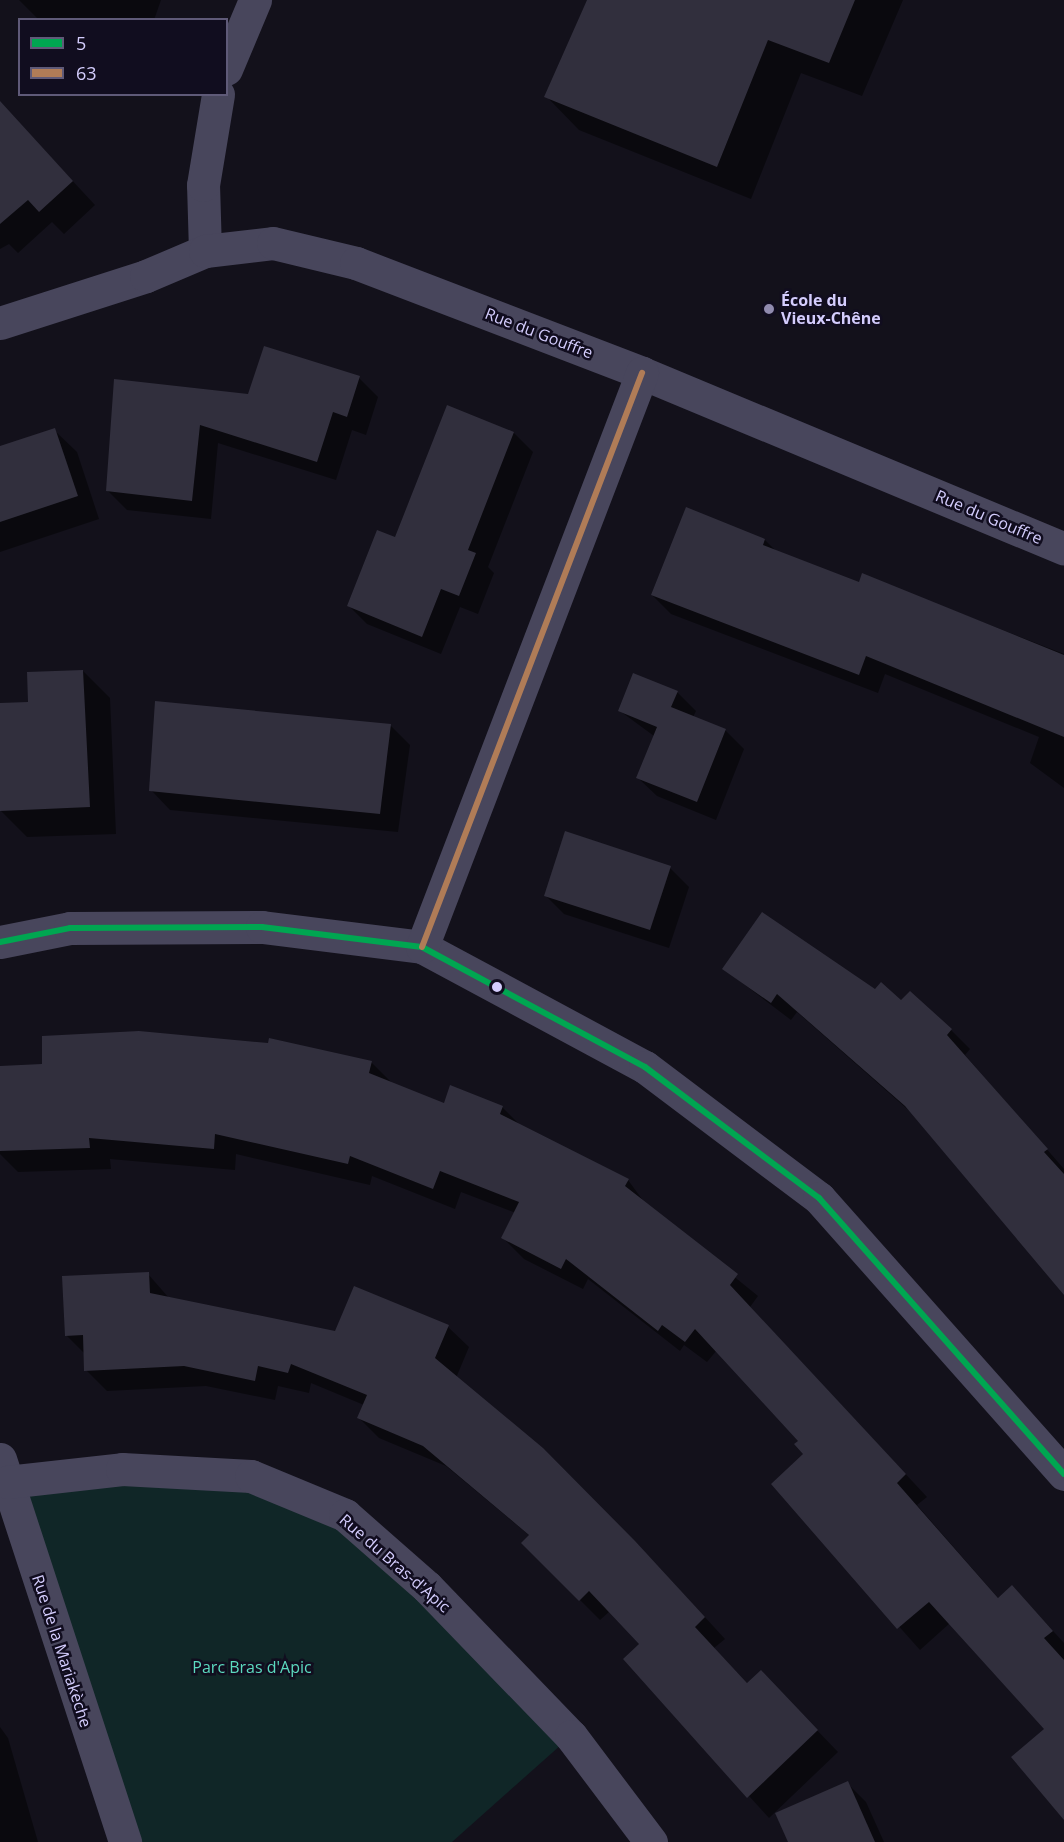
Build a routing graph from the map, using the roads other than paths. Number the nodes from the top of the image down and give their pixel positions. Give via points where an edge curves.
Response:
1 (255, 0) edge
2 (228, 64) edge
3 (218, 96) edge
4 (205, 251) junction
5 (0, 323) edge
6 (642, 373) junction
7 (1064, 549) edge
8 (0, 942) edge
9 (422, 947) junction
10 (4, 1470) edge
11 (1064, 1474) edge
12 (125, 1842) edge
13 (651, 1842) edge

1 - 2 street
3 - 4 street via 203,185
4 - 5 street, Rue du Gouffre via 146,276
4 - 6 street, Rue du Gouffre via 273,243 356,263
6 - 7 street, Rue du Gouffre
6 - 9 street
8 - 9 street via 70,928 262,927
9 - 11 street via 645,1067 819,1198
10 - 12 street, Rue de la Mariakèche
10 - 13 street, Rue du Bras-d'Apic via 122,1469 251,1476 345,1515 427,1587 571,1736

